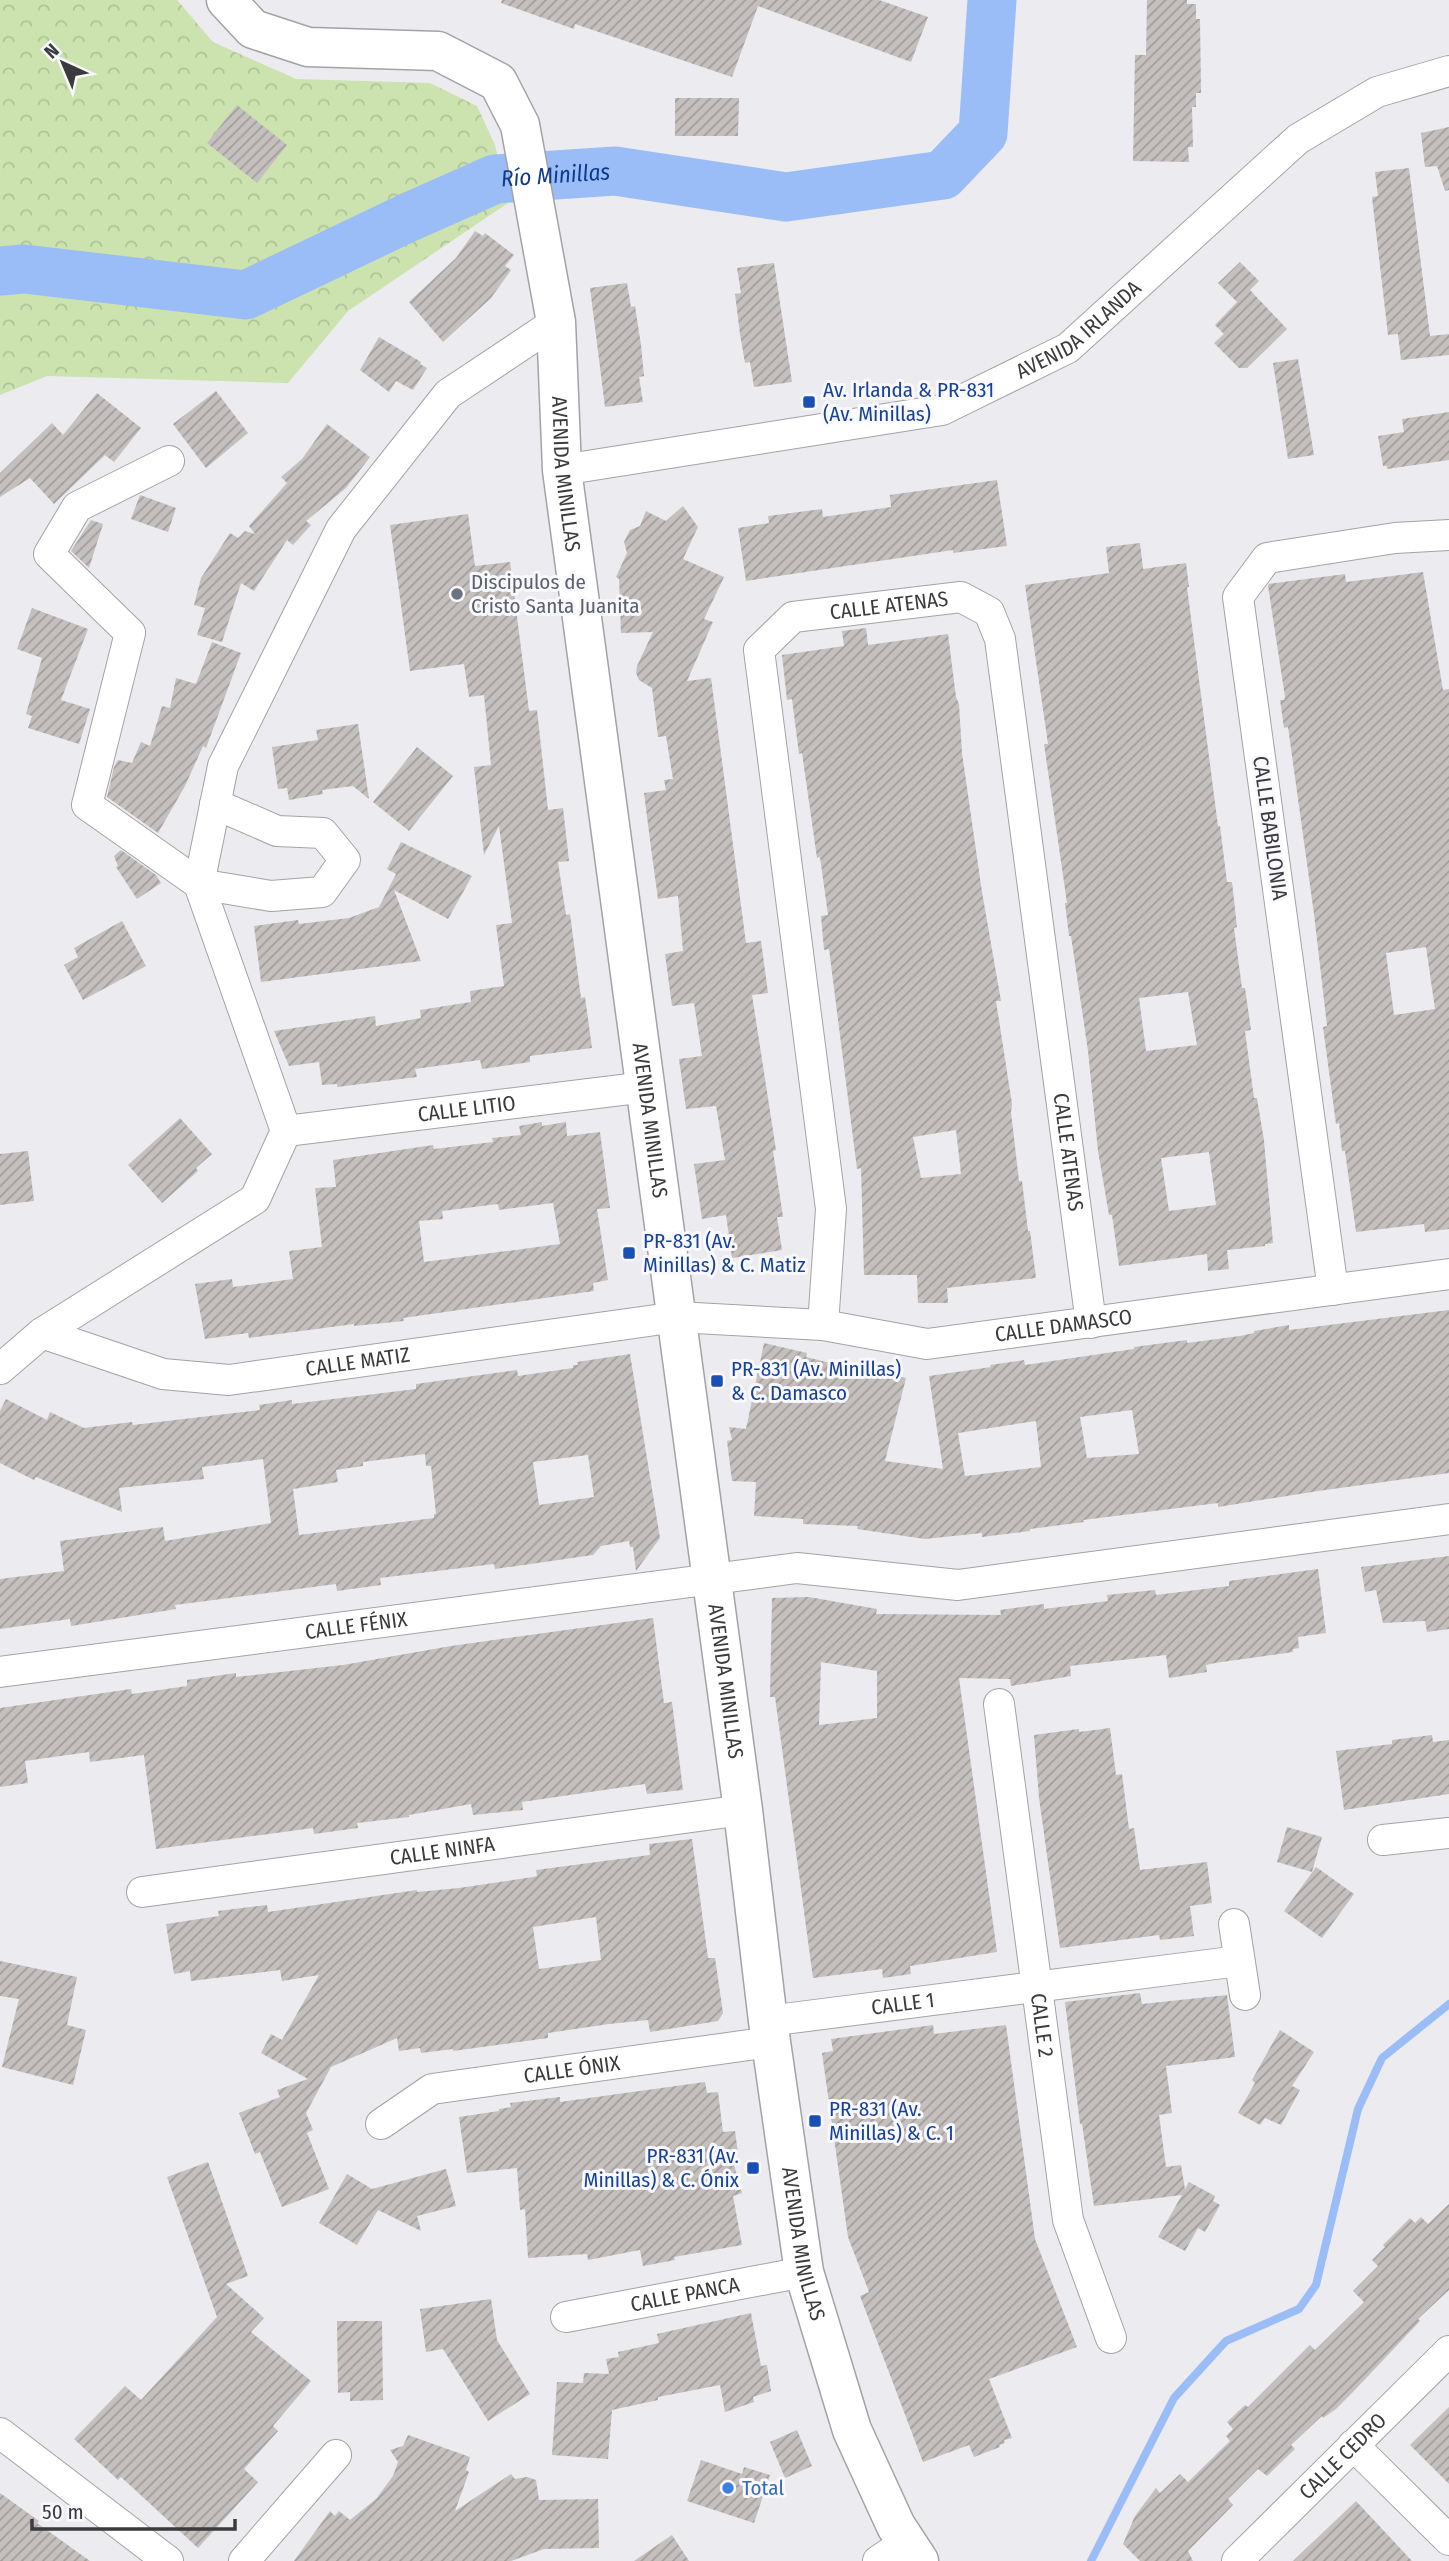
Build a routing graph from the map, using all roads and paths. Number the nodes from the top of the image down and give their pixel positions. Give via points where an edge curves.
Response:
1 (226, 0) edge
2 (1449, 71) edge
3 (556, 322) junction
4 (169, 461) dead end
5 (562, 470) junction
6 (1449, 534) edge
7 (215, 804) junction
8 (199, 884) junction
9 (646, 1087) junction
10 (286, 1131) junction
11 (1449, 1274) edge
12 (1333, 1290) junction
13 (677, 1317) junction
14 (1091, 1323) junction
15 (823, 1325) junction
16 (43, 1333) junction
17 (0, 1369) edge
18 (1449, 1518) edge
19 (712, 1578) junction
20 (0, 1672) edge
21 (999, 1704) dead end
22 (743, 1811) junction
23 (1449, 1833) edge
24 (1382, 1840) dead end
25 (142, 1892) dead end
26 (1234, 1924) dead end
27 (1239, 1961) junction
28 (1037, 1988) junction
29 (1245, 1995) dead end
30 (770, 2032) junction
31 (381, 2124) dead end
32 (804, 2272) junction
33 (566, 2317) dead end
34 (1111, 2338) dead end
35 (1449, 2351) edge
36 (0, 2433) edge
37 (1353, 2445) junction
38 (336, 2455) dead end
39 (1449, 2540) edge
40 (901, 2555) edge
41 (168, 2561) edge
42 (244, 2561) edge
43 (1237, 2561) edge

1 - 3 street, AVENIDA MINILLAS via 253,29 308,47 438,51 498,82 520,125
2 - 5 street, AVENIDA IRLANDA via 1377,92 1298,139 1068,348 942,410
3 - 5 street, AVENIDA MINILLAS
3 - 7 street via 448,394 341,528 223,766
4 - 8 street via 77,507 49,554 130,633 87,805
5 - 9 street, AVENIDA MINILLAS
6 - 12 street, CALLE BABILONIA via 1267,558 1238,597
7 - 8 street
7 - 8 street via 277,831 323,833 345,860 322,892 271,896
8 - 10 street
9 - 10 street, CALLE LITIO
9 - 13 street, AVENIDA MINILLAS
10 - 16 street via 255,1199
11 - 12 street, CALLE DAMASCO
12 - 14 street, CALLE DAMASCO
13 - 15 street, CALLE DAMASCO
13 - 16 street, CALLE MATIZ via 229,1380 163,1374
13 - 19 street, AVENIDA MINILLAS
14 - 15 street, CALLE DAMASCO via 927,1344
14 - 15 street, CALLE ATENAS via 1000,639 989,612 961,597 793,617 759,650 831,1209
16 - 17 street
18 - 19 street via 958,1585 797,1569
19 - 20 street, CALLE FÉNIX
19 - 22 street, AVENIDA MINILLAS
21 - 28 street, CALLE 2
22 - 25 street, CALLE NINFA
22 - 30 street, AVENIDA MINILLAS
23 - 24 street
26 - 27 street
27 - 28 street, CALLE 1
27 - 29 street
28 - 30 street, CALLE 1
28 - 34 street, CALLE 2 via 1068,2220
30 - 31 street, CALLE ÓNIX via 432,2088
30 - 32 street, AVENIDA MINILLAS
32 - 33 street, CALLE PANCA
32 - 40 street, AVENIDA MINILLAS via 852,2430 895,2526
35 - 37 street, CALLE CEDRO
36 - 41 street
37 - 39 street
37 - 43 street, CALLE CEDRO
38 - 42 street

